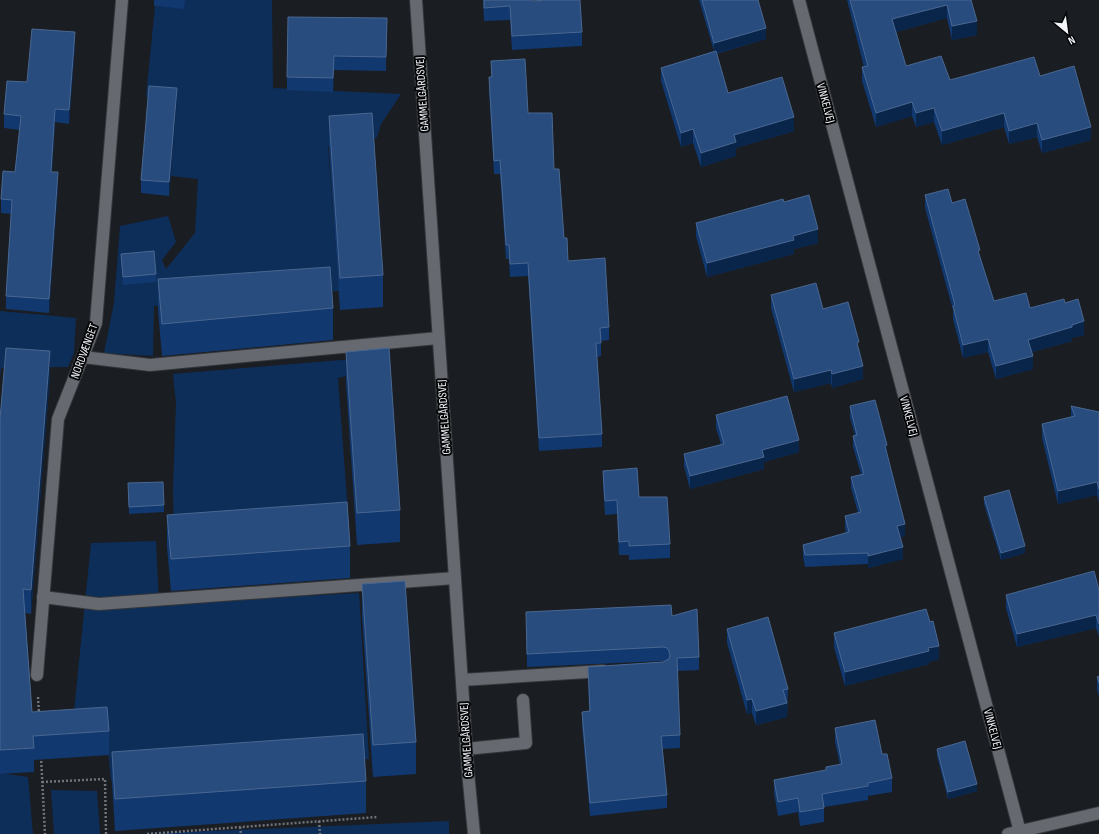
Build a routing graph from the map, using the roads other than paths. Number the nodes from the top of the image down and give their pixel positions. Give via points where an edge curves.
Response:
1 (122, 0) edge
2 (416, 0) edge
3 (799, 0) edge
4 (438, 338) junction
5 (83, 357) junction
6 (455, 578) junction
7 (43, 597) junction
8 (616, 671) edge
9 (37, 675) road end
10 (462, 680) junction
11 (524, 700) dead end
12 (466, 749) junction
13 (1099, 813) edge
14 (1020, 832) junction
15 (474, 834) edge
16 (1008, 834) edge

1 - 5 street, NORDVÆNGET via 96,324
2 - 4 street, GAMMELGÅRDSVEJ
3 - 14 street, VINKELVEJ
4 - 5 street via 150,365
4 - 6 street, GAMMELGÅRDSVEJ
5 - 7 street, NORDVÆNGET via 58,419
6 - 7 street via 99,604
6 - 10 street, GAMMELGÅRDSVEJ
7 - 9 street, NORDVÆNGET
8 - 10 street
10 - 12 street, GAMMELGÅRDSVEJ
11 - 12 street via 526,743
12 - 15 street, GAMMELGÅRDSVEJ
13 - 14 street
14 - 16 street

